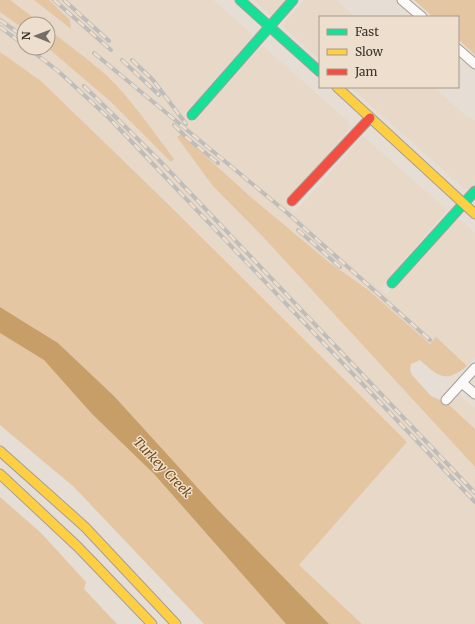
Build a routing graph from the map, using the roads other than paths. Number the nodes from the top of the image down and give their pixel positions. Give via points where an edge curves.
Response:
1 (240, 0) edge
2 (293, 0) edge
3 (402, 0) edge
4 (421, 16) edge
5 (270, 26) junction
6 (459, 50) edge
7 (475, 64) edge
8 (319, 71) edge
9 (337, 88) edge
10 (192, 115) dead end
11 (370, 118) junction
12 (475, 191) edge
13 (292, 201) dead end
14 (464, 203) junction
15 (475, 214) edge
16 (392, 282) dead end
17 (475, 368) edge
18 (462, 383) junction
19 (475, 394) edge
20 (446, 400) dead end
21 (0, 451) edge
22 (0, 474) edge
23 (152, 624) edge
24 (176, 624) edge

1 - 5 main road
2 - 5 main road
3 - 4 street
5 - 8 main road
5 - 10 main road
6 - 7 street
9 - 11 main road
11 - 13 main road
11 - 14 main road
12 - 14 main road
14 - 15 main road
14 - 16 main road
17 - 18 street
18 - 19 street
18 - 20 street
21 - 24 main road via 85,527
22 - 23 main road via 76,543

